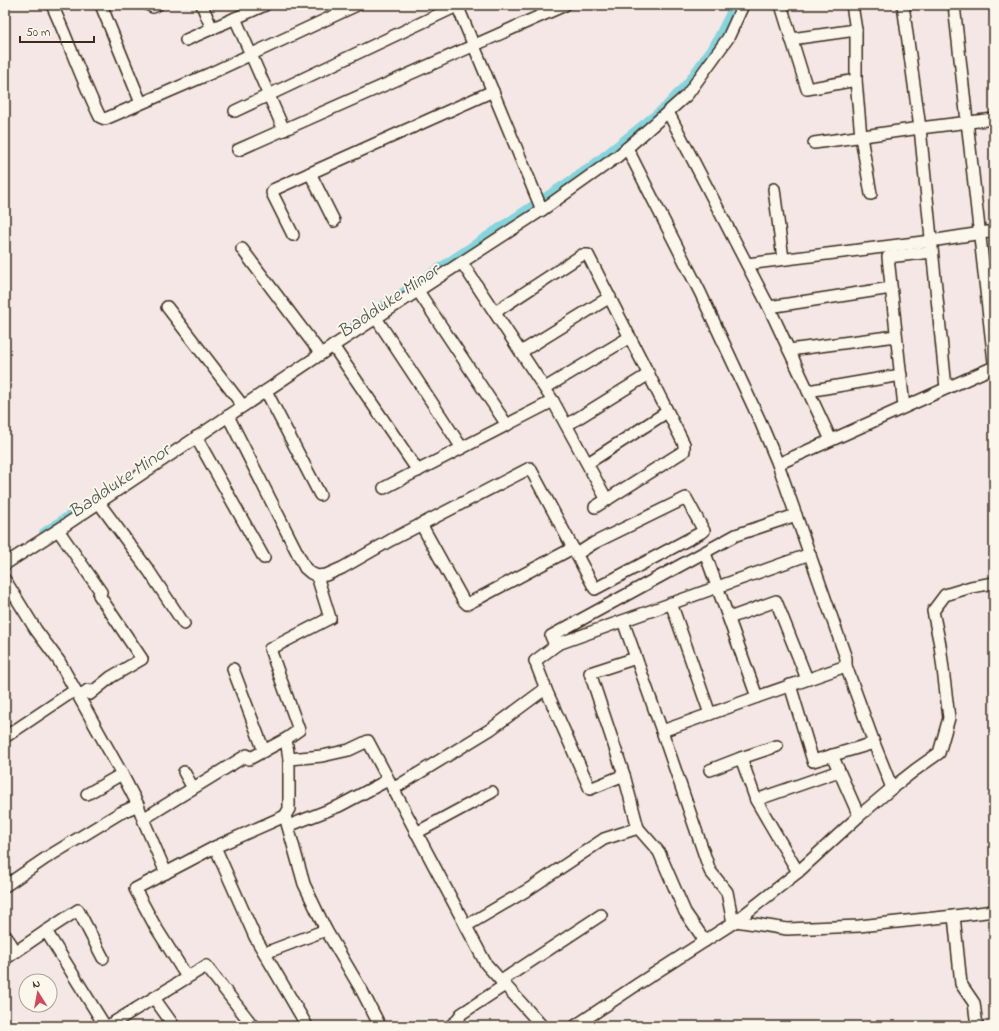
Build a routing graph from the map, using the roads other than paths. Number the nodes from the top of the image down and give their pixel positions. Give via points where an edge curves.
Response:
1 (52, 5) edge
2 (101, 5) edge
3 (149, 5) edge
4 (157, 5) edge
5 (202, 5) edge
6 (265, 5) edge
7 (356, 5) edge
8 (458, 5) edge
9 (565, 5) edge
10 (744, 5) edge
11 (781, 5) edge
12 (852, 5) edge
13 (903, 5) edge
14 (954, 5) edge
15 (235, 18) junction
16 (212, 29) junction
17 (856, 30) junction
18 (791, 39) junction
19 (186, 40) dead end
20 (474, 46) junction
21 (251, 54) junction
22 (856, 80) junction
23 (493, 91) junction
24 (269, 95) junction
25 (141, 103) junction
26 (235, 111) dead end
27 (668, 112) junction
28 (994, 119) edge
29 (967, 122) junction
30 (920, 128) junction
31 (284, 130) junction
32 (861, 137) junction
33 (814, 143) dead end
34 (627, 148) junction
35 (238, 150) dead end
36 (310, 173) junction
37 (774, 189) dead end
38 (871, 194) dead end
39 (542, 209) junction
40 (334, 221) dead end
41 (994, 232) edge
42 (980, 233) junction
43 (293, 235) dead end
44 (931, 246) junction
45 (242, 249) dead end
46 (783, 259) junction
47 (462, 263) junction
48 (747, 264) junction
49 (891, 288) junction
50 (418, 291) junction
51 (610, 297) junction
52 (767, 303) junction
53 (167, 307) dead end
54 (494, 312) junction
55 (376, 318) junction
56 (896, 336) junction
57 (630, 337) junction
58 (333, 346) junction
59 (318, 350) junction
60 (789, 350) junction
61 (521, 352) junction
62 (994, 362) edge
63 (994, 366) edge
64 (649, 374) junction
65 (901, 375) junction
66 (545, 388) junction
67 (946, 388) junction
68 (266, 391) junction
69 (808, 391) junction
70 (553, 401) junction
71 (243, 406) junction
72 (904, 407) junction
73 (668, 412) junction
74 (228, 416) junction
75 (507, 425) junction
76 (567, 425) junction
77 (196, 437) junction
78 (831, 440) junction
79 (462, 448) junction
80 (588, 463) junction
81 (778, 464) junction
82 (418, 471) junction
83 (384, 488) dead end
84 (320, 496) dead end
85 (607, 500) junction
86 (99, 503) junction
87 (595, 507) dead end
88 (796, 515) junction
89 (420, 524) junction
90 (58, 530) junction
91 (575, 551) junction
92 (705, 553) junction
93 (810, 554) junction
94 (264, 558) dead end
95 (5, 564) edge
96 (317, 576) junction
97 (5, 580) edge
98 (994, 583) edge
99 (717, 587) junction
100 (671, 603) junction
101 (729, 618) junction
102 (623, 621) junction
103 (184, 624) dead end
104 (559, 644) junction
105 (636, 658) junction
106 (846, 666) junction
107 (233, 669) dead end
108 (807, 679) junction
109 (790, 685) junction
110 (545, 689) junction
111 (77, 693) junction
112 (757, 697) junction
113 (710, 714) junction
114 (662, 731) junction
115 (5, 737) edge
116 (286, 739) junction
117 (874, 742) junction
118 (777, 746) dead end
119 (264, 751) junction
120 (832, 755) junction
121 (741, 758) junction
122 (289, 759) junction
123 (710, 770) dead end
124 (839, 771) junction
125 (184, 772) dead end
126 (122, 774) junction
127 (624, 775) junction
128 (391, 785) junction
129 (193, 788) junction
130 (892, 788) junction
131 (492, 792) dead end
132 (87, 794) dead end
133 (756, 800) junction
134 (138, 805) junction
135 (858, 816) junction
136 (143, 819) junction
137 (286, 821) junction
138 (638, 828) junction
139 (416, 833) junction
140 (216, 847) junction
141 (798, 872) junction
142 (166, 873) junction
143 (5, 886) edge
144 (994, 911) edge
145 (601, 915) dead end
146 (954, 916) junction
147 (735, 922) junction
148 (466, 926) junction
149 (326, 930) junction
150 (46, 931) junction
151 (5, 935) edge
152 (705, 941) junction
153 (16, 951) junction
154 (264, 953) junction
155 (103, 958) dead end
156 (5, 959) edge
157 (187, 977) junction
158 (503, 983) junction
159 (154, 998) junction
160 (107, 1026) edge
161 (174, 1026) edge
162 (253, 1026) edge
163 (307, 1026) edge
164 (380, 1026) edge
165 (450, 1026) edge
166 (542, 1026) edge
167 (575, 1026) edge
168 (977, 1026) edge

1 - 25 street via 100,117 105,119
2 - 25 street
3 - 4 street
5 - 16 street
6 - 15 street
7 - 21 street
8 - 20 street
8 - 24 street
9 - 20 street
10 - 27 street via 728,38 687,95
11 - 18 street
12 - 17 street
13 - 30 street
14 - 29 street
15 - 16 street
15 - 21 street
16 - 19 street
17 - 18 street
17 - 22 street
18 - 22 street via 807,89
20 - 23 street
20 - 31 street
21 - 24 street
21 - 25 street
22 - 32 street
23 - 36 street
23 - 39 street
24 - 26 street
24 - 31 street
27 - 34 street
27 - 48 street
28 - 29 street
29 - 30 street
29 - 42 street
30 - 32 street
30 - 44 street
31 - 35 street
32 - 33 street
32 - 38 street
34 - 39 street
34 - 81 street via 700,292
36 - 40 street
36 - 43 street via 273,190 272,193
37 - 46 street
39 - 47 street
41 - 42 street
42 - 44 street
42 - 62 street
44 - 46 street
44 - 49 street via 888,257
44 - 67 street
45 - 59 street
46 - 48 street
47 - 50 street
47 - 54 street
48 - 52 street
49 - 52 street via 769,307
49 - 56 street
50 - 55 street
50 - 75 street
51 - 54 street via 588,255 582,255
51 - 57 street
51 - 61 street
52 - 60 street
53 - 71 street
54 - 61 street
55 - 58 street
55 - 79 street
56 - 60 street
56 - 65 street
57 - 64 street
57 - 66 street
58 - 59 street
58 - 82 street
59 - 68 street
60 - 69 street
61 - 66 street
63 - 67 street
64 - 73 street
64 - 76 street
65 - 69 street
65 - 72 street
66 - 70 street
67 - 72 street
68 - 71 street
68 - 84 street
69 - 78 street
70 - 75 street
70 - 76 street
71 - 74 street
72 - 78 street
73 - 80 street
73 - 85 street via 684,444 684,451
74 - 77 street
74 - 96 street via 305,568
75 - 79 street
76 - 80 street
77 - 86 street
77 - 94 street
78 - 81 street
79 - 82 street
80 - 85 street
81 - 88 street
82 - 83 street
85 - 87 street
86 - 90 street
86 - 103 street
88 - 92 street via 736,535
88 - 93 street
89 - 91 street via 467,604
89 - 91 street via 530,468
89 - 96 street via 342,568
90 - 95 street
90 - 111 street via 101,592 99,595 142,659 111,677 90,694 88,690
91 - 91 street via 595,589 704,531 686,498
92 - 99 street
92 - 104 street via 551,636 555,645
93 - 99 street
93 - 106 street via 846,658
96 - 116 street via 330,618 270,649 299,730
97 - 111 street via 59,661
98 - 130 street via 945,595 933,611 949,718 939,753
99 - 100 street
99 - 101 street
100 - 102 street
100 - 113 street
101 - 108 street via 776,601
101 - 112 street
102 - 104 street
102 - 105 street
104 - 110 street via 535,661
105 - 114 street
105 - 127 street via 590,673
106 - 108 street
106 - 117 street
107 - 119 street
108 - 109 street
109 - 112 street
109 - 120 street via 813,761
110 - 127 street via 590,789
110 - 128 street via 491,728
111 - 115 street
111 - 126 street
112 - 113 street
113 - 114 street
114 - 147 street via 710,871 727,892
116 - 119 street
116 - 122 street
117 - 120 street
117 - 130 street
118 - 121 street
119 - 129 street via 249,759 247,755
120 - 124 street
121 - 123 street
121 - 133 street
122 - 128 street via 349,750 368,741
122 - 137 street via 289,809
124 - 133 street
124 - 135 street
125 - 129 street
126 - 132 street
126 - 134 street
127 - 138 street
128 - 137 street via 339,806
128 - 139 street
129 - 136 street
130 - 135 street
131 - 139 street
133 - 141 street
134 - 136 street
134 - 143 street via 113,817
135 - 141 street
136 - 142 street
137 - 140 street
137 - 149 street via 304,884
138 - 148 street via 604,839 529,889
138 - 152 street via 659,852 685,912
139 - 148 street
140 - 142 street
140 - 154 street
141 - 147 street
142 - 157 street via 135,889
144 - 146 street
145 - 158 street
146 - 147 street via 860,926 787,929
146 - 168 street via 961,984 974,1003
147 - 152 street
148 - 158 street via 486,964
149 - 154 street
149 - 164 street
150 - 153 street
150 - 155 street via 78,910
150 - 160 street
151 - 153 street
152 - 167 street
153 - 156 street
154 - 163 street
157 - 159 street
157 - 162 street via 206,966
158 - 165 street via 461,1014
158 - 166 street
159 - 160 street
159 - 161 street

